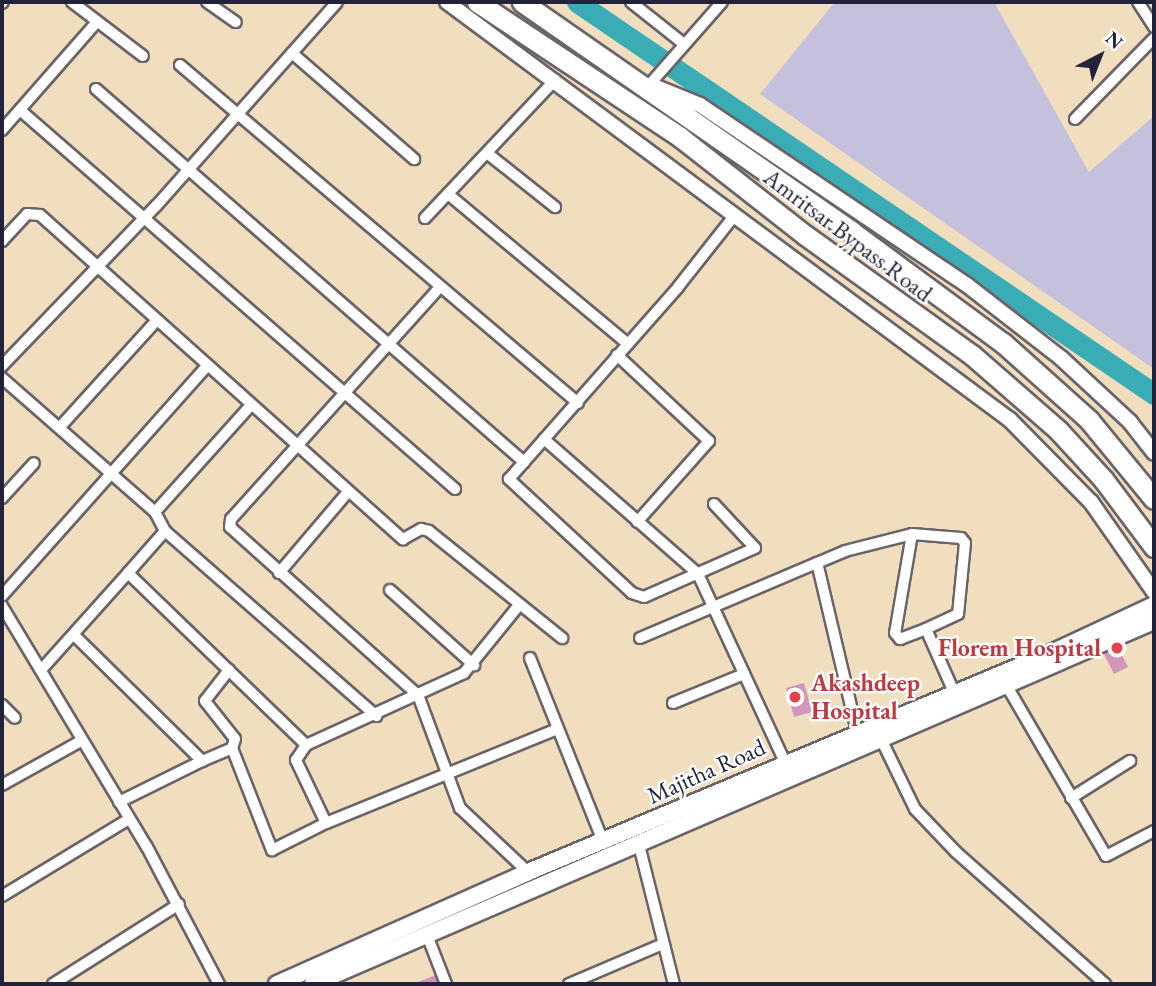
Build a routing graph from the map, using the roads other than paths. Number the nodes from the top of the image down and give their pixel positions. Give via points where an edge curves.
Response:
1 (72, 2) edge
2 (207, 2) edge
3 (337, 2) edge
4 (447, 2) edge
5 (477, 2) edge
6 (522, 2) edge
7 (631, 2) edge
8 (722, 2) edge
9 (1138, 2) edge
10 (97, 22) junction
11 (236, 22) dead end
12 (1154, 26) edge
13 (1154, 38) edge
14 (682, 48) junction
15 (292, 52) junction
16 (143, 56) dead end
17 (180, 65) dead end
18 (630, 76) junction
19 (555, 80) junction
20 (650, 85) junction
21 (96, 89) dead end
22 (20, 110) junction
23 (237, 114) junction
24 (1075, 119) dead end
25 (2, 128) edge
26 (487, 153) junction
27 (414, 159) dead end
28 (189, 169) junction
29 (448, 194) junction
30 (555, 207) dead end
31 (144, 216) junction
32 (734, 216) junction
33 (425, 218) dead end
34 (2, 241) edge
35 (96, 265) junction
36 (440, 287) junction
37 (157, 320) junction
38 (627, 343) junction
39 (391, 344) junction
40 (617, 355) junction
41 (2, 366) edge
42 (206, 367) junction
43 (2, 378) edge
44 (345, 393) junction
45 (578, 403) junction
46 (250, 406) junction
47 (60, 427) junction
48 (544, 439) junction
49 (299, 446) junction
50 (1154, 453) edge
51 (524, 462) junction
52 (34, 463) dead end
53 (112, 474) junction
54 (456, 489) dead end
55 (348, 492) junction
56 (2, 498) edge
57 (1154, 499) edge
58 (714, 504) dead end
59 (155, 512) junction
60 (637, 522) junction
61 (165, 531) junction
62 (912, 534) junction
63 (1154, 547) edge
64 (817, 563) junction
65 (128, 573) junction
66 (279, 573) junction
67 (698, 574) junction
68 (390, 590) dead end
69 (1154, 592) edge
70 (2, 596) edge
71 (519, 605) junction
72 (1154, 605) edge
73 (2, 606) edge
74 (714, 609) junction
75 (1154, 621) edge
76 (926, 629) junction
77 (74, 635) junction
78 (562, 638) dead end
79 (640, 638) dead end
80 (530, 658) dead end
81 (474, 665) junction
82 (41, 670) junction
83 (229, 670) junction
84 (744, 674) junction
85 (1008, 688) junction
86 (954, 692) junction
87 (418, 695) junction
88 (673, 703) dead end
89 (2, 705) edge
90 (961, 708) junction
91 (376, 716) junction
92 (15, 718) dead end
93 (558, 729) junction
94 (858, 733) junction
95 (80, 741) junction
96 (882, 741) junction
97 (306, 745) junction
98 (232, 748) junction
99 (861, 750) junction
100 (202, 761) junction
101 (1130, 761) dead end
102 (785, 762) junction
103 (444, 775) junction
104 (793, 779) junction
105 (2, 785) edge
106 (1071, 798) junction
107 (118, 802) junction
108 (129, 819) junction
109 (326, 823) junction
110 (1154, 831) edge
111 (602, 841) junction
112 (639, 845) junction
113 (609, 858) junction
114 (528, 872) junction
115 (2, 896) edge
116 (179, 904) junction
117 (427, 935) junction
118 (663, 944) junction
119 (53, 984) edge
120 (219, 984) edge
121 (277, 984) edge
122 (313, 984) edge
123 (446, 984) edge
124 (569, 984) edge
125 (674, 984) edge
126 (1105, 984) edge

1 - 10 street
2 - 11 street
3 - 15 street
4 - 19 street
5 - 63 highway, Amritsar Bypass Road via 680,137 805,235 972,355 1058,430 1103,479
6 - 18 highway, Amritsar Bypass Road
7 - 14 street
8 - 14 street
9 - 12 street
10 - 16 street
10 - 22 street
13 - 24 street
14 - 20 street
15 - 23 street
15 - 27 street
17 - 23 street
18 - 20 street
18 - 57 highway, Amritsar Bypass Road via 1003,344 1089,420
19 - 26 street
19 - 32 street
20 - 50 street via 700,105 967,285 1061,358 1130,422
21 - 28 street
22 - 25 street
22 - 31 street
23 - 28 street
23 - 36 street
26 - 29 street
26 - 30 street
28 - 31 street
28 - 39 street
29 - 33 street
29 - 38 street
31 - 35 street
31 - 44 street
32 - 38 street
32 - 69 street via 1010,420 1091,502
34 - 35 street via 33,211
35 - 37 street
35 - 41 street
36 - 39 street
36 - 45 street
37 - 42 street
37 - 47 street
38 - 40 street
39 - 44 street
39 - 51 street
40 - 45 street
40 - 60 street via 709,441
42 - 46 street
42 - 53 street
43 - 47 street
44 - 49 street
44 - 54 street
45 - 48 street
46 - 49 street
46 - 59 street
47 - 53 street
48 - 51 street
48 - 60 street
49 - 55 street
49 - 66 street via 230,523 232,531
51 - 67 street via 510,483 632,593 648,596
52 - 56 street
53 - 59 street
53 - 70 street
55 - 66 street
55 - 71 street via 404,539 421,529 429,531
58 - 67 street via 756,547
59 - 61 street
60 - 67 street
61 - 65 street
61 - 91 street
62 - 64 street via 862,545
62 - 76 street via 895,633 900,639
62 - 76 street via 961,538 965,543 958,614
64 - 74 street
64 - 94 street
65 - 77 street
65 - 83 street
66 - 87 street
67 - 74 street
68 - 81 street
71 - 78 street
71 - 81 street
72 - 86 main road, Majitha Road
73 - 82 street
74 - 79 street
74 - 84 street
75 - 85 main road, Majitha Road
76 - 86 street
77 - 82 street
77 - 100 street
80 - 93 street
81 - 87 street
82 - 95 street
83 - 97 street
83 - 98 street via 205,701 235,739
84 - 88 street
84 - 102 street
85 - 90 main road, Majitha Road
85 - 106 street
86 - 90 street
86 - 94 main road, Majitha Road
87 - 91 street
87 - 103 street
89 - 92 street
90 - 96 main road, Majitha Road
91 - 97 street
93 - 103 street
93 - 111 street
94 - 99 street
94 - 102 main road, Majitha Road
95 - 105 street
95 - 107 street
96 - 99 main road, Majitha Road
96 - 126 street via 920,814
97 - 109 street via 296,760
98 - 100 street
98 - 109 street via 271,849
99 - 104 main road, Majitha Road
100 - 107 street
101 - 106 street
102 - 104 street
102 - 111 main road, Majitha Road
103 - 109 street
103 - 114 street via 464,814
104 - 112 main road, Majitha Road
106 - 110 street via 1105,856
107 - 108 street
108 - 115 street
108 - 116 street
111 - 113 street
111 - 114 main road, Majitha Road
112 - 113 main road, Majitha Road
112 - 118 street
113 - 117 main road, Majitha Road
114 - 121 main road, Majitha Road
116 - 119 street
116 - 120 street
117 - 122 main road, Majitha Road
117 - 123 street
118 - 124 street
118 - 125 street

